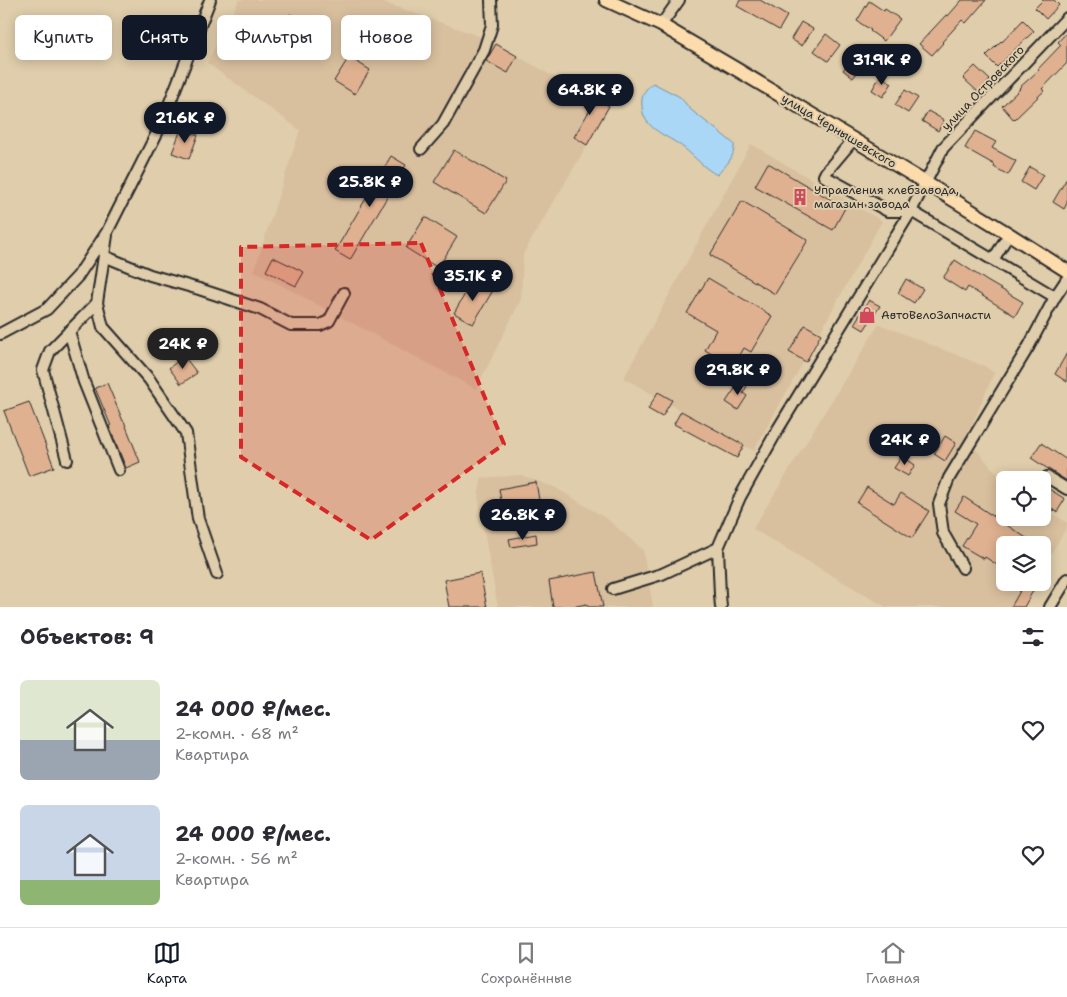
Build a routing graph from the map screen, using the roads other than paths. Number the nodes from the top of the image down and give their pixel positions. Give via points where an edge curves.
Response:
1 (210, 0) edge
2 (491, 0) edge
3 (606, 0) edge
4 (679, 0) edge
5 (1067, 18) edge
6 (661, 25) junction
7 (853, 140) junction
8 (421, 149) dead end
9 (926, 183) junction
10 (911, 211) junction
11 (107, 232) junction
12 (1009, 234) junction
13 (104, 256) junction
14 (993, 260) junction
15 (1067, 271) edge
16 (1067, 279) edge
17 (344, 293) dead end
18 (1055, 297) junction
19 (97, 302) junction
20 (69, 331) junction
21 (0, 334) edge
22 (67, 460) dead end
23 (120, 470) dead end
24 (1051, 479) edge
25 (1067, 489) edge
26 (718, 548) junction
27 (963, 568) dead end
28 (217, 574) dead end
29 (1065, 585) edge
30 (613, 589) dead end
31 (721, 607) edge
32 (1050, 607) edge

1 - 11 street via 161,126
2 - 8 street via 492,25 484,50 443,124
3 - 6 main road, улица Чернышевского
4 - 6 street
5 - 9 street, улица Островского via 943,148
6 - 7 main road, улица Чернышевского
7 - 9 main road, улица Чернышевского
7 - 10 street via 824,176 888,211
9 - 10 street, улица Островского
9 - 12 main road, улица Чернышевского
10 - 14 street
10 - 26 street, улица Островского via 778,429 740,497
11 - 13 street
11 - 21 street via 78,276 47,309
12 - 14 street
12 - 15 main road, улица Чернышевского
13 - 17 street via 150,275 260,309 291,325 320,325 329,321
13 - 19 street
14 - 18 street
16 - 18 street
18 - 27 street via 949,478 939,504 943,533
19 - 20 street
19 - 28 street via 103,326 149,379 186,433 198,519
20 - 22 street via 50,351 43,370
20 - 23 street via 84,382
24 - 25 street
26 - 30 street via 662,574
26 - 31 street
29 - 32 street

